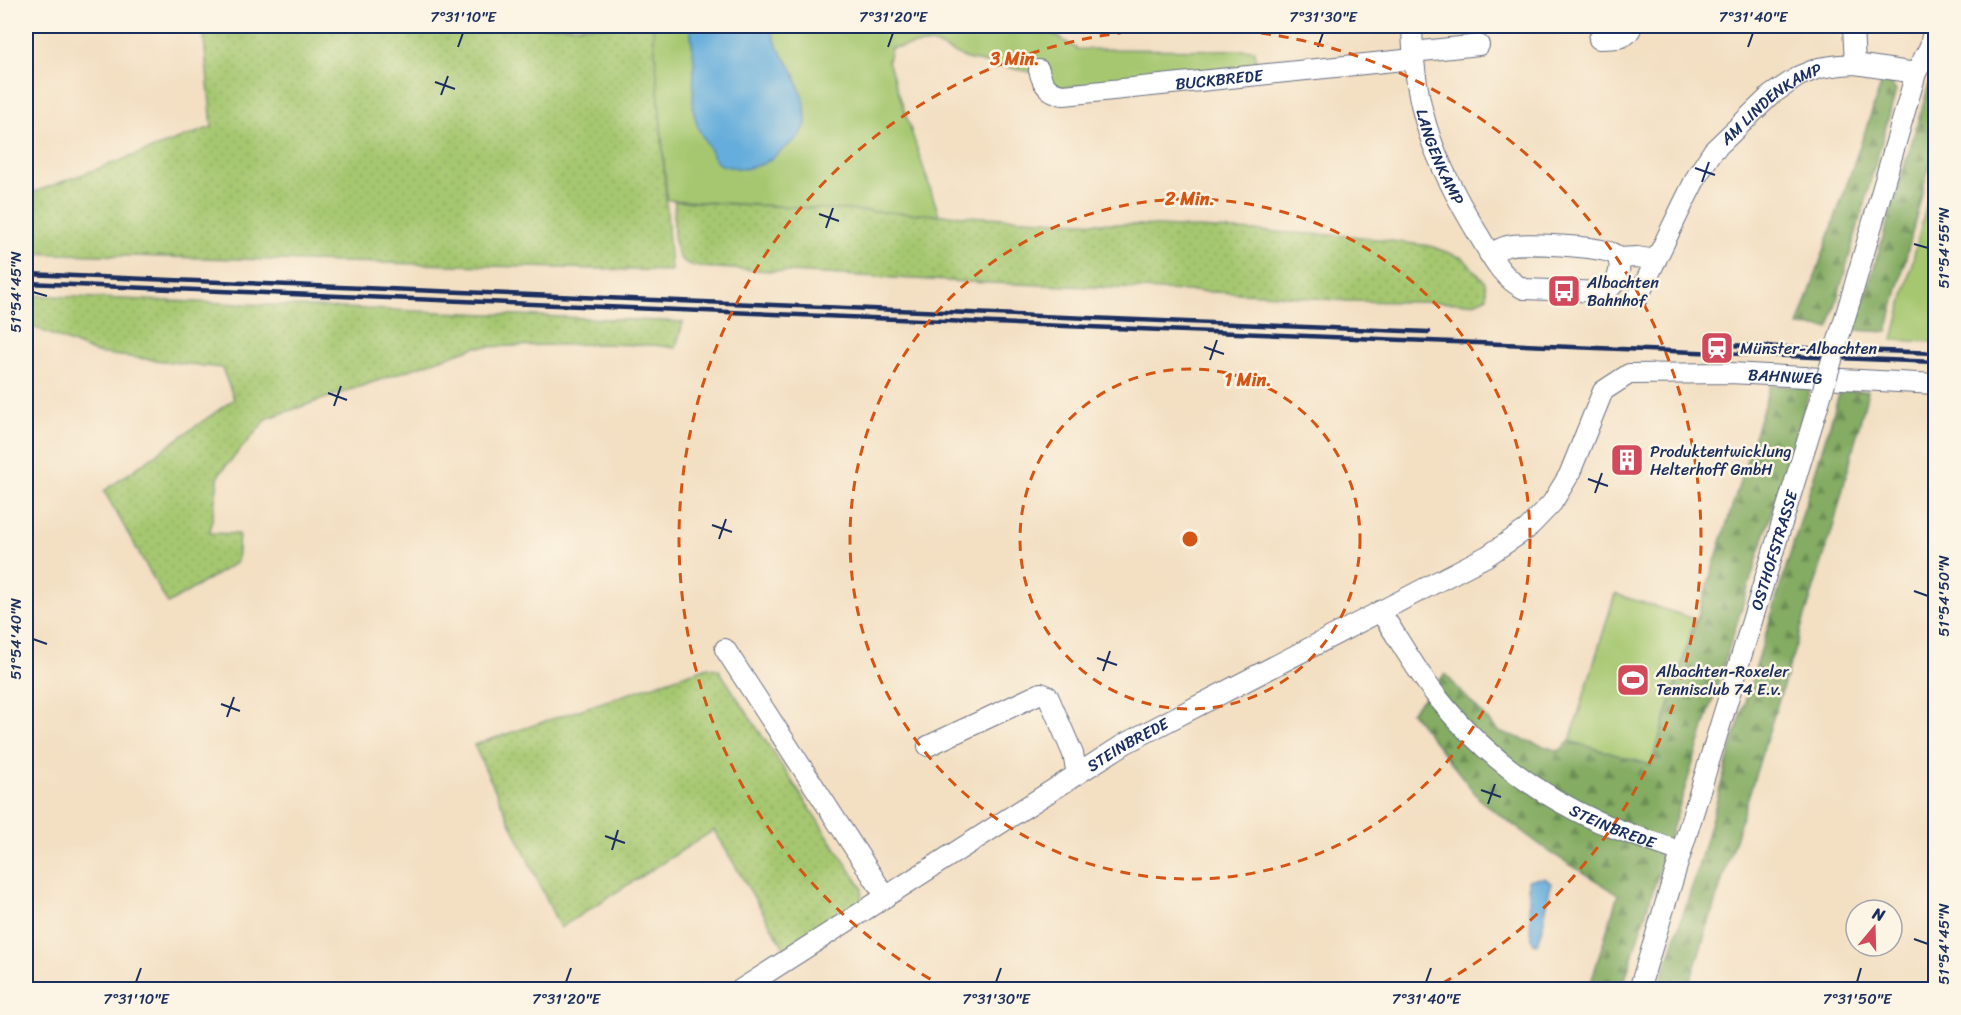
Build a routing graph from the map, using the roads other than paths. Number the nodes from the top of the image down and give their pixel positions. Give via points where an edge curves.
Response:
1 (1412, 26) edge
2 (1632, 26) edge
3 (1853, 26) edge
4 (1920, 26) edge
5 (1934, 26) edge
6 (1599, 39) dead end
7 (1479, 45) dead end
8 (1413, 55) junction
9 (1855, 64) junction
10 (1039, 70) dead end
11 (1916, 74) junction
12 (1489, 254) junction
13 (1618, 258) junction
14 (1656, 260) junction
15 (1638, 297) dead end
16 (1935, 384) edge
17 (1603, 391) joint
18 (1380, 610) junction
19 (725, 649) dead end
20 (928, 746) dead end
21 (1077, 774) junction
22 (1681, 852) junction
23 (886, 897) junction
24 (740, 990) edge
25 (1639, 990) edge

1 - 8 street, LANGENKAMP
2 - 6 street via 1623,38
3 - 9 street
4 - 11 street, OSTHOFSTRASSE
5 - 11 street, OSTHOFSTRASSE via 1930,46
7 - 8 street
8 - 10 street, BUCKBREDE via 1064,95 1046,87
8 - 12 street, LANGENKAMP via 1425,127 1460,205
9 - 11 street, AM LINDENKAMP
9 - 14 street, AM LINDENKAMP via 1819,68 1799,76 1771,95 1713,151
11 - 22 street, OSTHOFSTRASSE, bridge
12 - 13 street via 1525,244 1599,249
12 - 13 street, LANGENKAMP via 1516,285 1534,291 1603,292 1615,283
13 - 14 street
14 - 15 street, AM LINDENKAMP
16 - 17 street, BAHNWEG via 1652,372 1629,374
17 - 18 street, STEINBREDE via 1564,485 1527,529 1487,556
18 - 21 street, STEINBREDE via 1126,743
18 - 22 street, STEINBREDE via 1437,698 1503,764 1546,795 1600,822
19 - 23 street
20 - 21 street via 1041,693 1048,696 1073,754
21 - 23 street, STEINBREDE
22 - 25 street, OSTHOFSTRASSE
23 - 24 street, STEINBREDE

